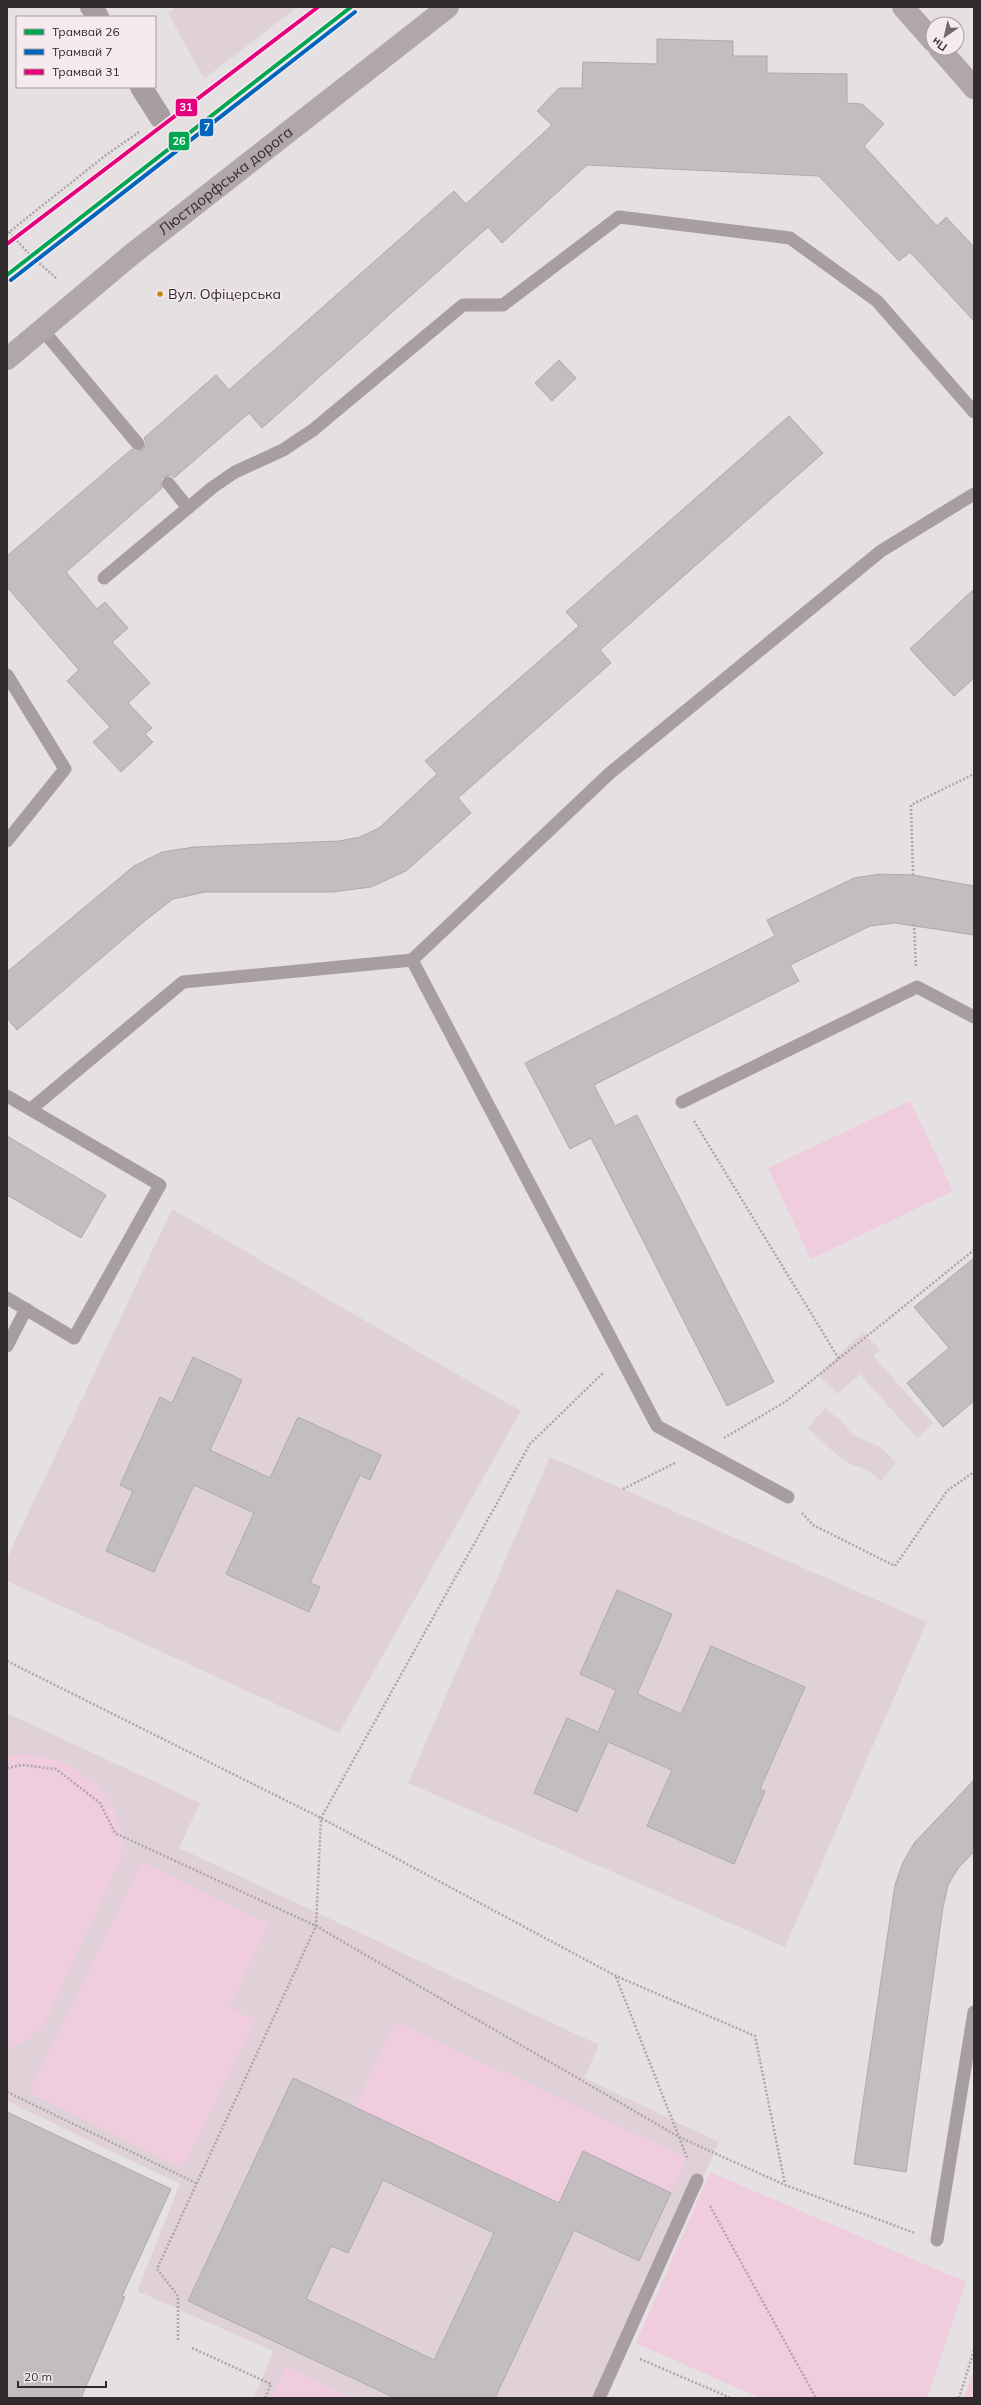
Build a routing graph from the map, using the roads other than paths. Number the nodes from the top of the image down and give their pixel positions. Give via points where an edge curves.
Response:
1 (91, 7) edge
2 (448, 7) edge
3 (903, 7) edge
4 (97, 16) edge
5 (925, 32) edge
6 (946, 56) edge
7 (143, 88) edge
8 (974, 88) edge
9 (160, 117) road end
10 (41, 328) junction
11 (7, 359) edge
12 (974, 412) edge
13 (138, 444) dead end
14 (168, 483) dead end
15 (974, 494) edge
16 (188, 508) junction
17 (104, 578) dead end
18 (7, 675) edge
19 (7, 841) edge
20 (412, 960) junction
21 (974, 1017) edge
22 (7, 1096) edge
23 (682, 1102) road end
24 (31, 1109) junction
25 (7, 1298) edge
26 (26, 1309) junction
27 (7, 1346) edge
28 (788, 1497) road end
29 (974, 2012) edge
30 (697, 2180) road end
31 (936, 2240) road end
32 (599, 2398) edge

1 - 4 street
2 - 10 main road, Люстдорфська дорога
3 - 5 main road
6 - 8 main road
7 - 9 street
10 - 11 main road, Люстдорфська дорога
10 - 13 lane
12 - 16 lane via 877,301 790,238 618,216 503,305 463,305 314,430 283,450 235,472
14 - 16 lane
15 - 20 lane via 881,551 616,768
16 - 17 lane
18 - 19 lane via 65,769
20 - 24 lane via 183,982
20 - 28 lane via 657,1426
21 - 23 lane via 917,987
22 - 24 lane
24 - 26 lane via 160,1185 74,1338
25 - 26 lane
26 - 27 lane
29 - 31 lane
30 - 32 lane

